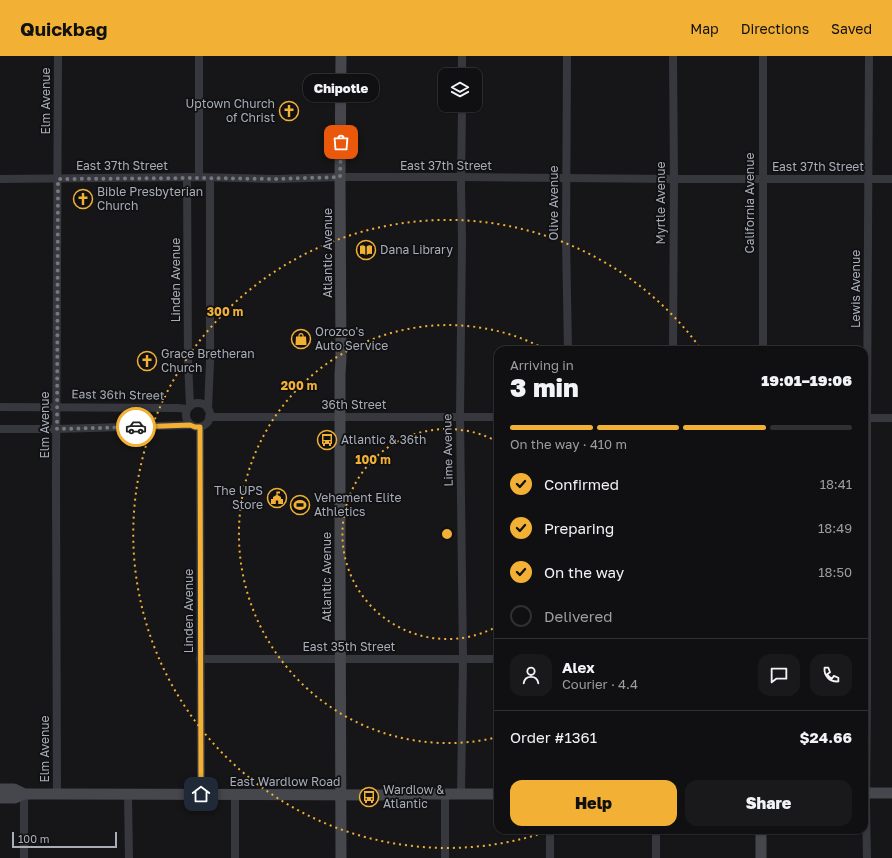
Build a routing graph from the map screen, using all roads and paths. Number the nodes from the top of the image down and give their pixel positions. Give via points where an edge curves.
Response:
1 (58, 56) edge
2 (199, 56) edge
3 (341, 56) edge
4 (462, 56) edge
5 (567, 56) edge
6 (673, 56) edge
7 (763, 56) edge
8 (869, 56) edge
9 (462, 68) edge
10 (462, 112) edge
11 (340, 177) junction
12 (462, 177) junction
13 (187, 178) junction
14 (199, 178) junction
15 (210, 178) junction
16 (567, 178) junction
17 (0, 179) edge
18 (58, 179) junction
19 (674, 179) junction
20 (763, 179) junction
21 (869, 179) junction
22 (892, 179) edge
23 (568, 346) edge
24 (672, 346) edge
25 (763, 346) edge
26 (866, 346) edge
27 (0, 407) edge
28 (57, 407) junction
29 (188, 408) junction
30 (209, 413) junction
31 (460, 416) junction
32 (341, 417) junction
33 (494, 417) edge
34 (868, 418) edge
35 (892, 418) edge
36 (190, 425) junction
37 (200, 427) junction
38 (0, 429) edge
39 (57, 429) junction
40 (463, 658) junction
41 (200, 659) junction
42 (340, 659) junction
43 (494, 659) edge
44 (0, 789) edge
45 (868, 793) edge
46 (892, 793) edge
47 (24, 794) junction
48 (57, 794) junction
49 (201, 794) junction
50 (236, 794) junction
51 (461, 794) junction
52 (494, 794) edge
53 (128, 795) junction
54 (341, 795) junction
55 (445, 795) junction
56 (0, 798) edge
57 (550, 834) edge
58 (656, 834) edge
59 (761, 834) edge
60 (866, 834) edge
61 (24, 858) edge
62 (129, 858) edge
63 (235, 858) edge
64 (341, 858) edge
65 (445, 858) edge
66 (550, 858) edge
67 (656, 858) edge
68 (761, 858) edge
69 (867, 858) edge

1 - 18 street, Elm Avenue
2 - 14 street
3 - 11 main road, Atlantic Avenue
4 - 9 street
5 - 16 street, Olive Avenue
6 - 19 street, Myrtle Avenue
7 - 20 street, California Avenue
8 - 21 street, Lewis Avenue
10 - 12 street, Lime Avenue
11 - 12 street, East 37th Street
11 - 15 street, East 37th Street
11 - 32 main road, Atlantic Avenue
12 - 16 street, East 37th Street
12 - 31 street, Lime Avenue
13 - 14 street, East 37th Street
13 - 18 street, East 37th Street
13 - 29 street, Linden Avenue
14 - 15 street, East 37th Street
15 - 30 street
16 - 19 street, East 37th Street
16 - 23 street, Olive Avenue
17 - 18 street, East 37th Street
18 - 28 street, Elm Avenue
19 - 20 street, East 37th Street
19 - 24 street, Myrtle Avenue
20 - 21 street, East 37th Street
20 - 25 street, California Avenue
21 - 22 street, East 37th Street
21 - 26 street, Lewis Avenue
27 - 28 street, East 36th Street
28 - 29 street, East 36th Street
28 - 39 street, Elm Avenue
29 - 30 street via 197,403
29 - 36 street via 186,419
30 - 32 street, 36th Street
30 - 37 street via 206,423
31 - 32 street, 36th Street
31 - 33 street, 36th Street
31 - 40 street, Lime Avenue
32 - 42 main road, Atlantic Avenue
34 - 35 street
36 - 37 street
36 - 39 street
37 - 41 street, Linden Avenue
38 - 39 street
39 - 48 street, Elm Avenue
40 - 42 street, East 35th Street
40 - 43 street, East 35th Street
40 - 51 street, Lime Avenue
41 - 42 street, East 35th Street
41 - 49 street, Linden Avenue
42 - 54 main road, Atlantic Avenue
44 - 47 main road, East Wardlow Road via 14,789
45 - 46 main road
47 - 48 main road, East Wardlow Road
47 - 56 main road, East Wardlow Road via 15,798
47 - 61 street
48 - 53 main road, East Wardlow Road
49 - 50 main road, East Wardlow Road
49 - 53 main road, East Wardlow Road
50 - 54 main road, East Wardlow Road
50 - 63 street
51 - 52 main road, East Wardlow Road
51 - 55 main road, East Wardlow Road
53 - 62 street
54 - 55 main road, East Wardlow Road
54 - 64 main road, Atlantic Avenue
55 - 65 street
57 - 66 street
58 - 67 street
59 - 68 main road
60 - 69 street, Lewis Avenue

